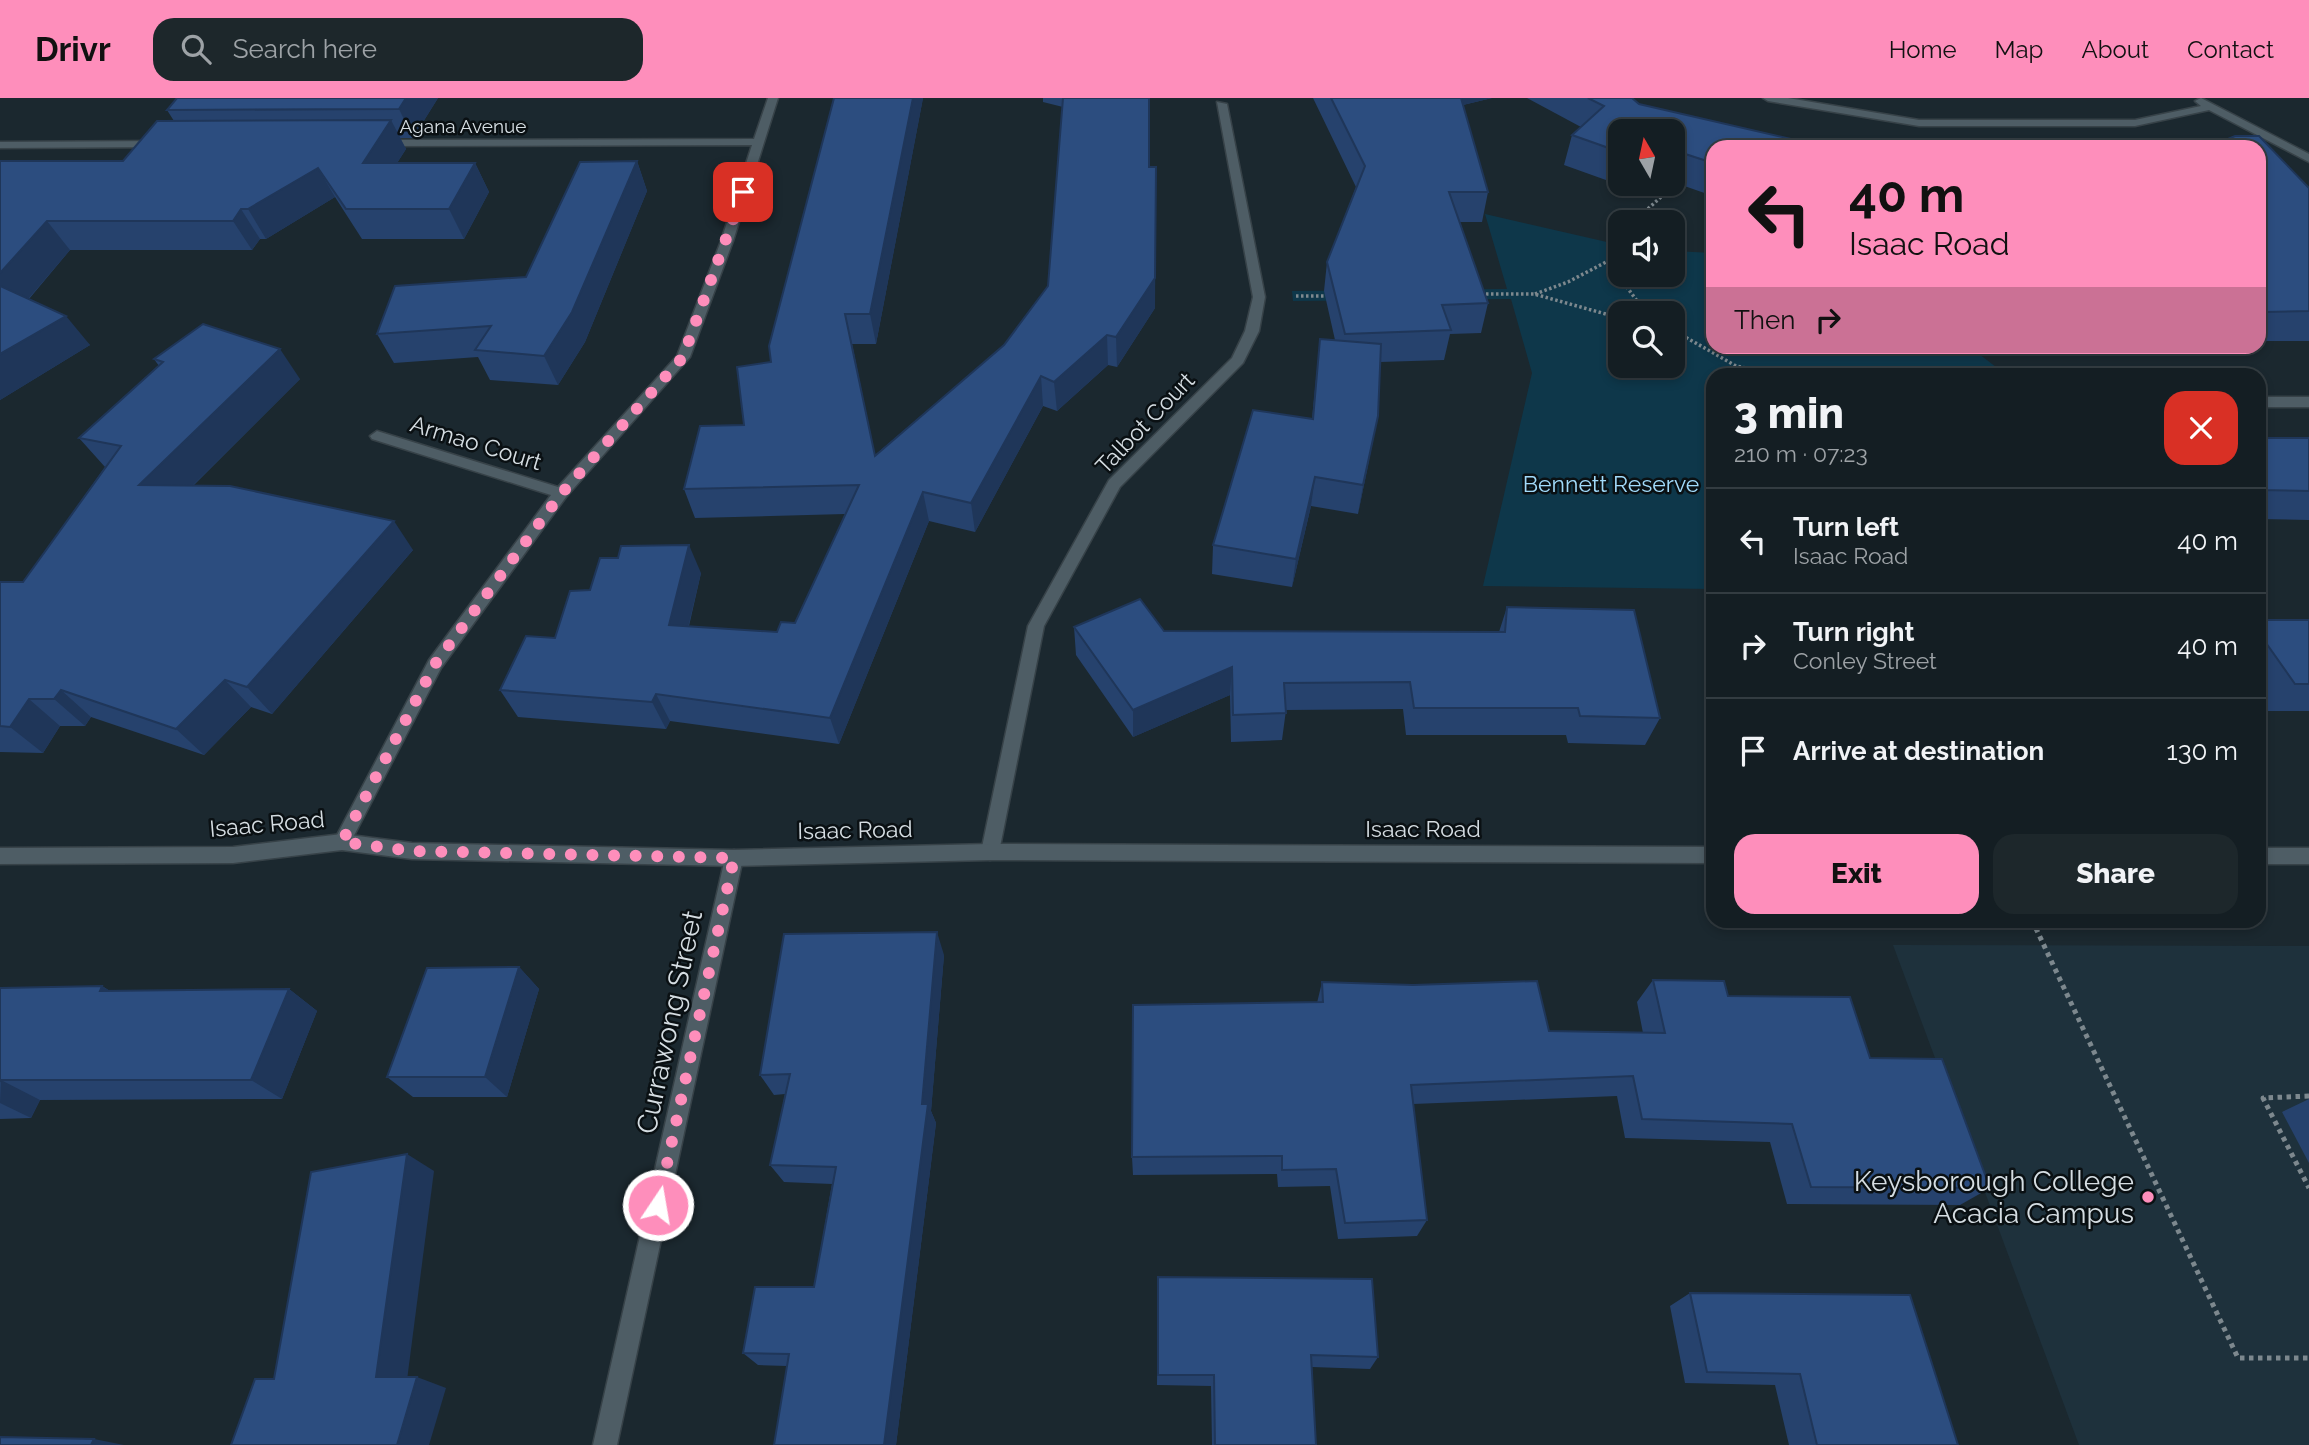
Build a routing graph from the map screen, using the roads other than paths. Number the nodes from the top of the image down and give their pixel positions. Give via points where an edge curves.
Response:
1 (773, 98) edge
2 (1768, 98) edge
3 (2193, 98) edge
4 (1221, 104) dead end
5 (2210, 107) junction
6 (758, 142) junction
7 (179, 144) edge
8 (372, 144) edge
9 (0, 145) edge
10 (2309, 159) edge
11 (2266, 402) edge
12 (2309, 402) edge
13 (377, 436) dead end
14 (561, 494) junction
15 (342, 842) junction
16 (990, 852) junction
17 (1706, 855) edge
18 (0, 856) edge
19 (2266, 856) edge
20 (2309, 856) edge
21 (734, 858) junction
22 (605, 1445) edge

1 - 6 street
2 - 5 street via 1919,122 2135,122
3 - 5 street
4 - 16 street, Talbot Court via 1259,297 1252,331 1238,360 1114,484 1036,626
5 - 10 street
6 - 8 street, Agana Avenue
6 - 14 street via 683,357
7 - 9 street
11 - 12 street
13 - 14 street, Armao Court
14 - 15 street via 435,664
15 - 18 street, Isaac Road via 233,855
15 - 21 street, Isaac Road via 412,851
16 - 17 street, Isaac Road
16 - 21 street, Isaac Road
19 - 20 street
21 - 22 street, Currawong Street

